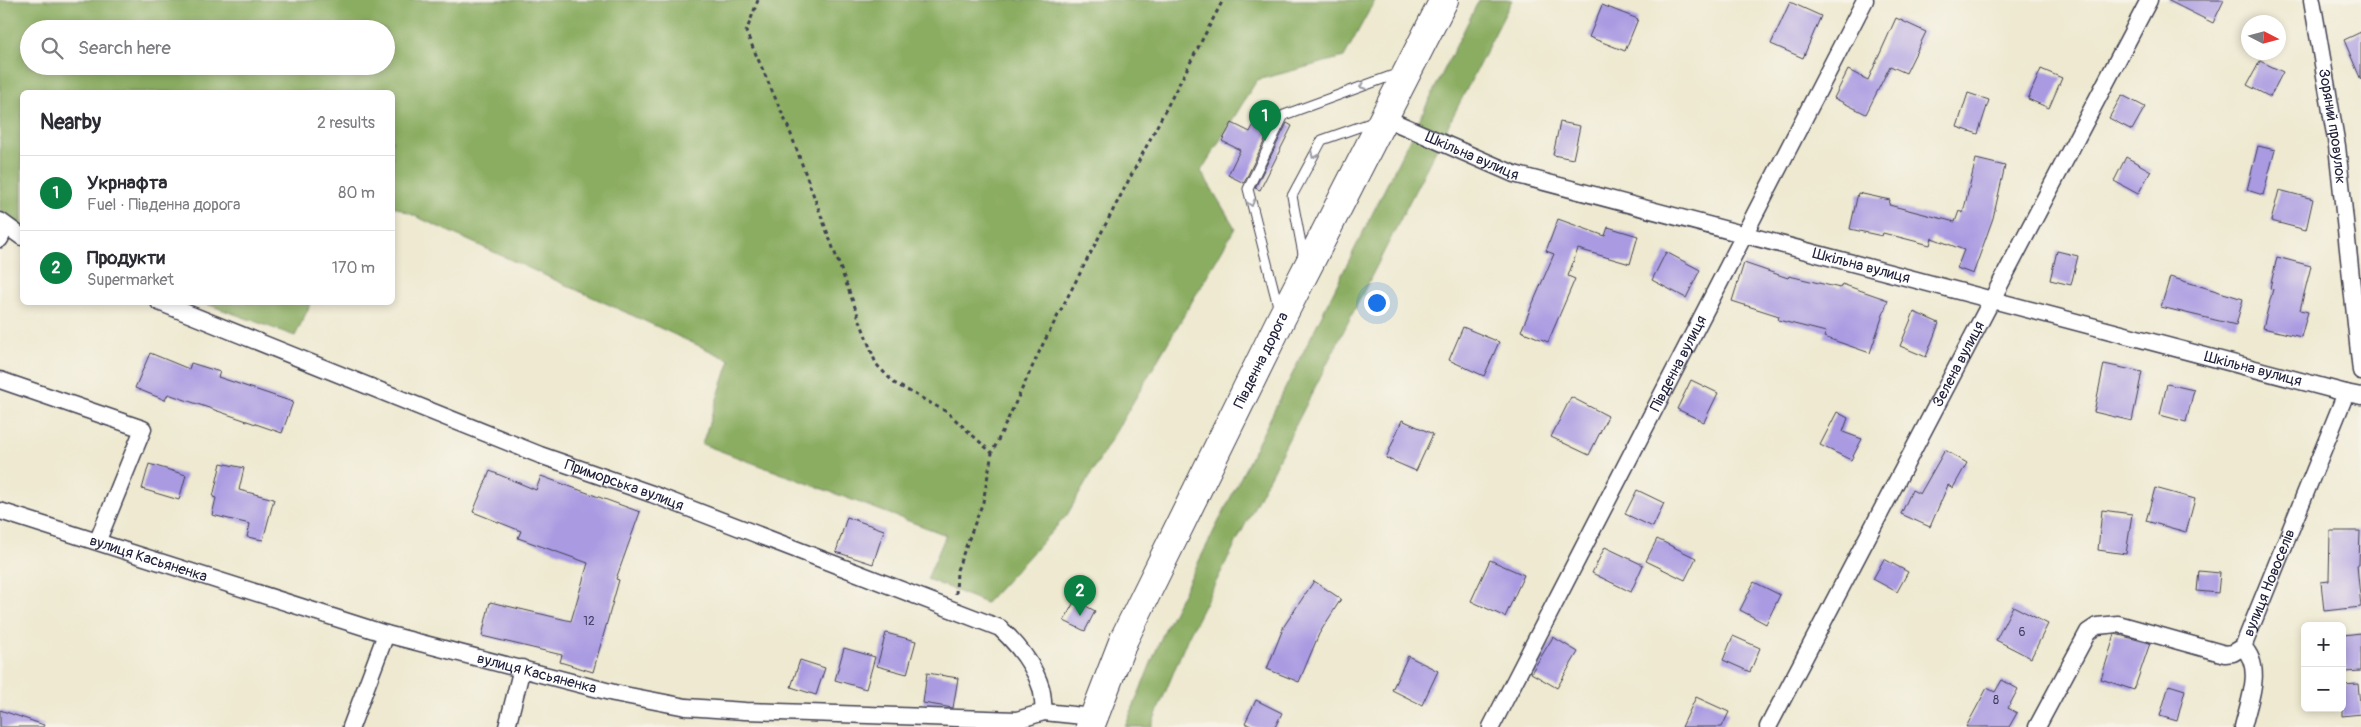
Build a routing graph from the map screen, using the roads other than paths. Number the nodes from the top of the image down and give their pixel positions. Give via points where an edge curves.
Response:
1 (1444, 0) edge
2 (1865, 0) edge
3 (2149, 0) edge
4 (2312, 0) edge
5 (1408, 70) junction
6 (1385, 118) junction
7 (2, 229) edge
8 (20, 236) edge
9 (1744, 236) junction
10 (1307, 270) junction
11 (1992, 300) junction
12 (167, 305) edge
13 (1281, 320) junction
14 (2361, 371) edge
15 (0, 380) edge
16 (2353, 395) edge
17 (0, 511) edge
18 (98, 540) junction
19 (386, 634) junction
20 (2243, 647) junction
21 (522, 668) junction
22 (1044, 712) junction
23 (848, 721) edge
24 (1092, 722) edge
25 (1016, 723) edge
26 (351, 727) edge
27 (507, 727) edge
28 (1491, 727) edge
29 (1768, 727) edge
30 (2037, 727) edge
31 (2243, 727) edge

1 - 5 highway, Південна дорога
2 - 9 street, Південна вулиця
3 - 11 street, Зелена вулиця
4 - 14 street, Зоряний провулок via 2337,146
5 - 6 highway, Південна дорога
5 -> 13 lane via 1284,115 1248,189
6 - 9 street, Шкільна вулиця via 1514,174
6 - 10 highway, Південна дорога
6 -> 10 lane via 1322,140 1292,196
7 - 8 street
9 - 11 street, Шкільна вулиця
9 - 28 street, Південна вулиця
10 - 13 highway, Південна дорога
11 - 16 street, Шкільна вулиця
11 - 29 street, Зелена вулиця
12 - 22 street, Приморська вулиця via 540,454 1000,628 1013,639 1027,660 1041,688
13 - 24 highway, Південна дорога via 1124,639
15 - 18 street via 143,428
16 - 20 street, вулиця Новоселів
17 - 18 street, вулиця Касьяненка
18 - 19 street, вулиця Касьяненка
19 - 21 street, вулиця Касьяненка
19 - 26 street
20 - 30 street, вулиця Новоселів via 2225,654 2118,624 2097,626 2088,632
20 - 31 street via 2254,664 2254,675
21 - 23 street, вулиця Касьяненка via 614,693 686,706
21 - 27 street
22 - 24 street, вулиця Касьяненка
22 - 25 street, вулиця Касьяненка
23 - 25 street, вулиця Касьяненка

